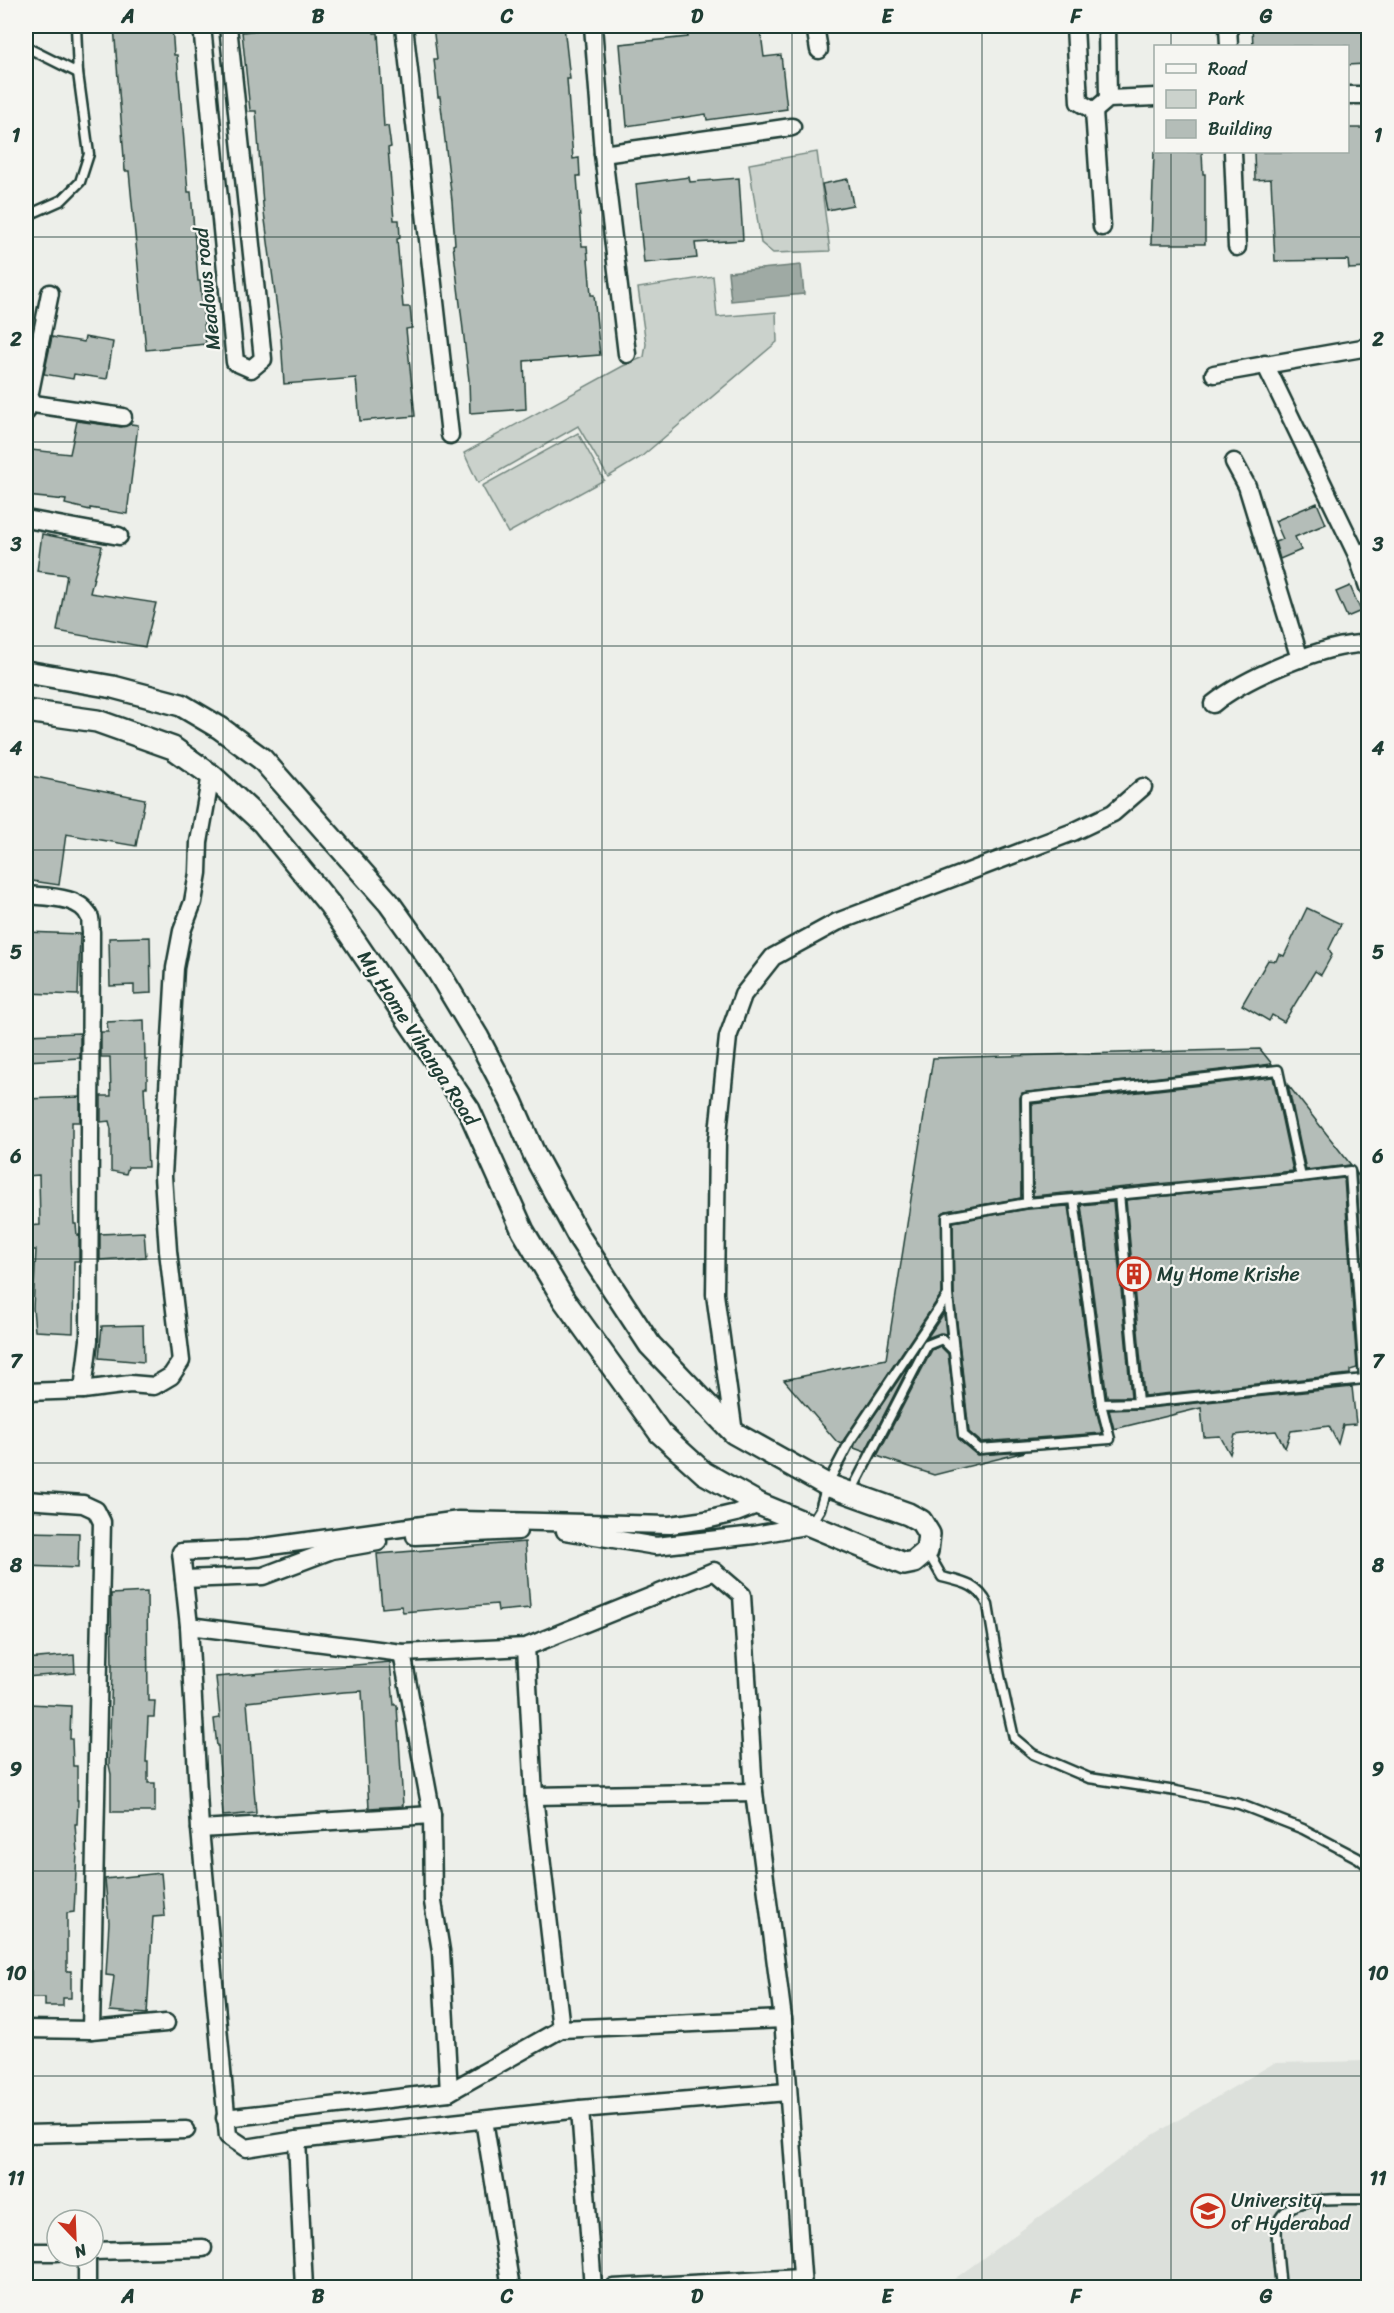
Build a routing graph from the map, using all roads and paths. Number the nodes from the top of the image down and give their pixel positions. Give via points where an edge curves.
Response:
1 (76, 26) edge
2 (202, 26) edge
3 (228, 26) edge
4 (404, 26) edge
5 (593, 26) edge
6 (815, 26) edge
7 (1075, 26) edge
8 (1107, 26) edge
9 (1228, 26) edge
10 (1229, 45) edge
11 (26, 46) edge
12 (819, 50) dead end
13 (78, 73) junction
14 (1349, 95) edge
15 (1368, 95) edge
16 (1154, 97) edge
17 (1108, 99) junction
18 (1094, 111) junction
19 (792, 127) dead end
20 (1233, 153) edge
21 (603, 154) junction
22 (26, 216) edge
23 (1102, 227) dead end
24 (1237, 247) dead end
25 (50, 293) dead end
26 (1368, 349) edge
27 (627, 354) dead end
28 (1265, 364) junction
29 (1214, 374) dead end
30 (26, 408) edge
31 (123, 417) dead end
32 (450, 435) dead end
33 (1234, 462) dead end
34 (26, 519) edge
35 (119, 536) dead end
36 (1363, 552) edge
37 (1368, 587) edge
38 (1368, 644) edge
39 (1300, 659) junction
40 (26, 672) edge
41 (1213, 704) dead end
42 (26, 711) edge
43 (211, 775) junction
44 (1143, 787) dead end
45 (26, 896) edge
46 (1301, 1177) junction
47 (1119, 1194) junction
48 (1074, 1199) junction
49 (1027, 1203) junction
50 (948, 1295) junction
51 (954, 1352) junction
52 (83, 1390) junction
53 (26, 1392) edge
54 (1138, 1403) junction
55 (1101, 1404) junction
56 (734, 1432) junction
57 (827, 1485) junction
58 (850, 1493) junction
59 (26, 1500) edge
60 (759, 1504) junction
61 (810, 1525) junction
62 (927, 1551) junction
63 (184, 1579) junction
64 (189, 1626) junction
65 (526, 1647) junction
66 (402, 1653) junction
67 (754, 1792) junction
68 (534, 1796) junction
69 (432, 1815) junction
70 (200, 1828) junction
71 (1368, 1866) edge
72 (783, 2019) junction
73 (166, 2023) dead end
74 (26, 2029) edge
75 (561, 2029) junction
76 (91, 2030) junction
77 (449, 2092) junction
78 (788, 2092) junction
79 (580, 2109) junction
80 (225, 2118) junction
81 (484, 2120) junction
82 (186, 2130) dead end
83 (26, 2134) edge
84 (297, 2140) junction
85 (1368, 2199) edge
86 (203, 2248) dead end
87 (105, 2251) edge
88 (26, 2252) edge
89 (45, 2252) edge
90 (87, 2268) edge
91 (803, 2283) edge
92 (87, 2288) edge
93 (304, 2288) edge
94 (512, 2288) edge
95 (593, 2288) edge
96 (613, 2288) edge
97 (1281, 2288) edge

1 - 13 lane
2 - 3 street, Meadows road via 235,362 251,369 263,359
4 - 32 street
5 - 21 street
6 - 12 street
7 - 18 street via 1079,102
8 - 17 street
9 - 10 street
11 - 13 lane
13 - 22 lane via 89,154 80,182 62,200
14 - 15 street
16 - 17 street
17 - 18 street
18 - 23 street
19 - 21 street
20 - 24 street
21 - 27 street
25 - 30 street
26 - 28 street
28 - 29 street
28 - 36 street
30 - 31 street
33 - 39 street via 1247,486
34 - 35 street
36 - 37 street
38 - 39 street via 1320,650
39 - 41 street via 1230,690
40 - 56 street via 104,685 181,705 262,759 389,903 432,964 478,1038 579,1237 650,1345
42 - 43 street, My Home Vihanga Road via 97,721 173,748
43 - 52 street via 193,902 175,968 164,1176 181,1361 171,1376 154,1386 130,1384
43 - 60 street, My Home Vihanga Road via 263,823 330,905 469,1110 524,1231 564,1300 660,1433 704,1473
44 - 56 street via 1113,813 1073,832 837,922 773,957 743,995 728,1037 717,1142 715,1294
45 - 52 street via 61,898 80,906 89,916 89,1340
46 - 47 lane
46 - 49 lane via 1278,1070 1026,1098
46 - 54 lane via 1350,1171 1364,1379
47 - 48 lane
47 - 54 lane
48 - 49 lane
48 - 55 lane
49 - 50 lane via 947,1217
50 - 51 lane
50 - 57 lane via 850,1441
51 - 55 lane via 963,1435 979,1449 1110,1439
51 - 58 lane via 942,1339 927,1345
52 - 53 street
54 - 55 lane
56 - 57 street
57 - 58 street
57 - 61 lane
58 - 62 street via 921,1521 929,1534
59 - 76 street via 83,1504 96,1510 102,1522
60 - 61 street, My Home Vihanga Road
60 - 63 street via 736,1513 670,1525 459,1520 249,1549 181,1552
61 - 62 street, My Home Vihanga Road via 904,1564 914,1562
61 - 63 street via 656,1546 559,1530 406,1536 332,1550 263,1576
62 - 71 lane via 942,1577 971,1585 983,1594 1014,1738 1034,1754 1089,1778 1239,1804 1303,1829
63 - 64 street
64 - 66 street
64 - 70 street
65 - 66 street
65 - 67 street via 714,1571 742,1595
65 - 68 street
66 - 69 street
67 - 68 street
67 - 72 street
68 - 75 street
69 - 70 street
69 - 77 street via 433,1902 441,1951
70 - 80 street
72 - 75 street
72 - 78 street
73 - 76 street
74 - 76 street
75 - 77 street
77 - 80 street
78 - 79 street
78 - 91 street
79 - 81 street
79 - 95 street
80 - 84 street via 228,2136 246,2148
81 - 84 street
81 - 94 street
82 - 83 street
84 - 93 street
85 - 97 lane via 1302,2201 1286,2210 1277,2223
86 - 87 street
88 - 89 street
90 - 92 street
91 - 96 street

